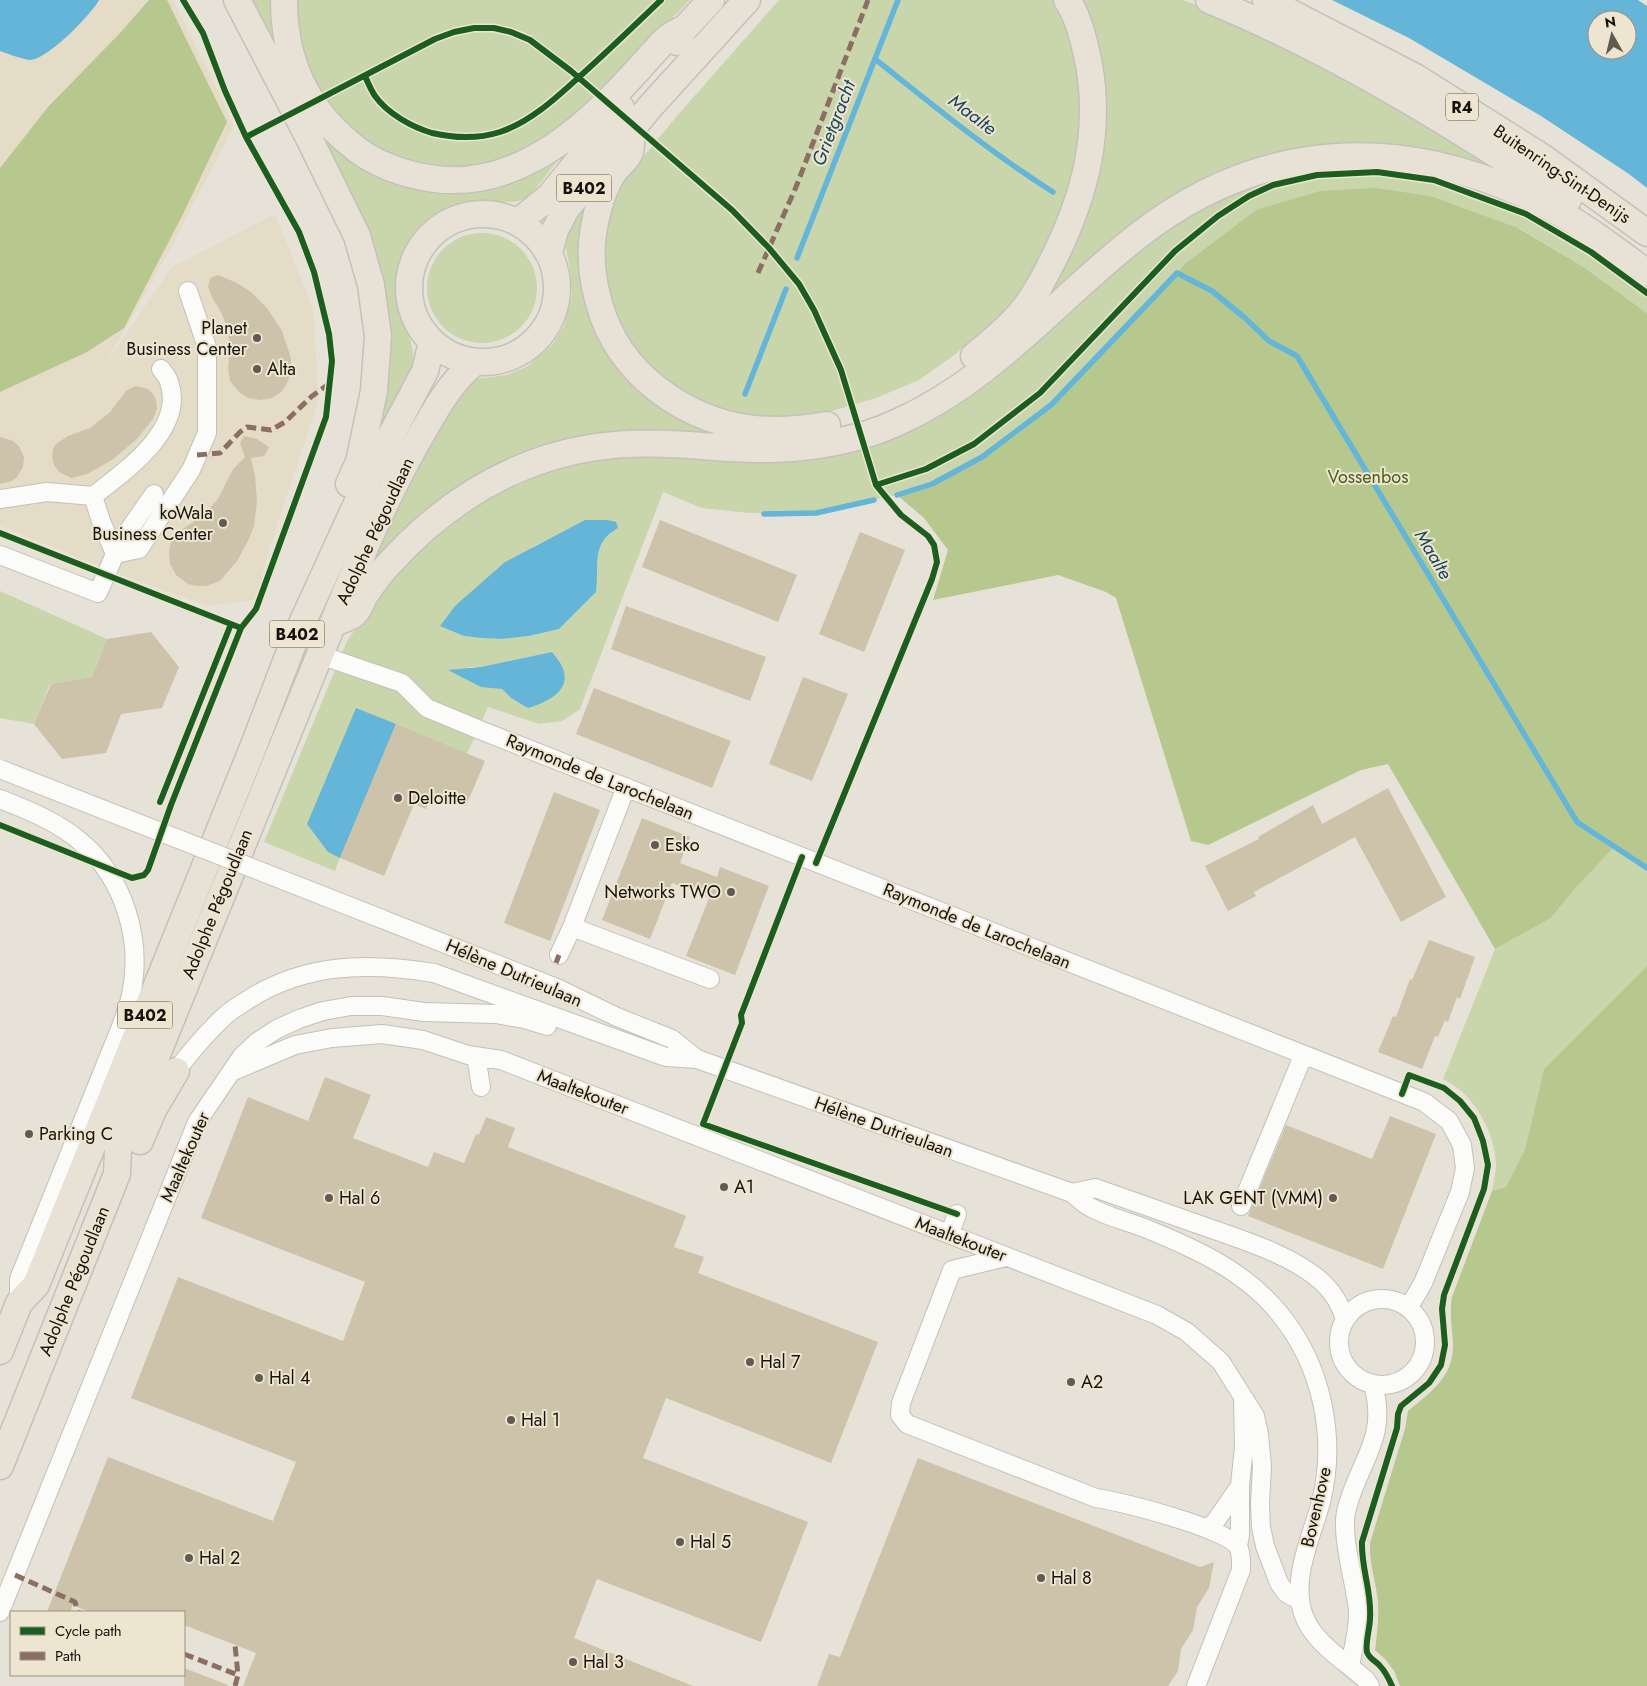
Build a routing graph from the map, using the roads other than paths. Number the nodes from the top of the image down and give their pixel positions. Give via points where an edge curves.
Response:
1 (237, 0) edge
2 (284, 0) edge
3 (711, 0) edge
4 (747, 0) edge
5 (1067, 0) edge
6 (1208, 0) edge
7 (1266, 0) edge
8 (685, 28) junction
9 (631, 130) junction
10 (518, 222) junction
11 (1647, 232) edge
12 (549, 253) junction
13 (1647, 259) edge
14 (1647, 273) edge
15 (188, 291) dead end
16 (432, 342) junction
17 (475, 362) junction
18 (161, 369) dead end
19 (154, 494) dead end
20 (93, 496) junction
21 (0, 499) edge
22 (346, 526) junction
23 (115, 554) junction
24 (0, 555) edge
25 (333, 623) junction
26 (320, 655) junction
27 (0, 769) edge
28 (626, 787) junction
29 (0, 799) edge
30 (572, 927) junction
31 (559, 955) dead end
32 (710, 979) dead end
33 (576, 1024) junction
34 (476, 1056) junction
35 (1303, 1056) junction
36 (697, 1059) junction
37 (176, 1070) joint
38 (231, 1072) junction
39 (481, 1087) dead end
40 (117, 1174) junction
41 (1072, 1193) junction
42 (1241, 1206) dead end
43 (1006, 1257) junction
44 (19, 1303) junction
45 (1409, 1308) junction
46 (1346, 1319) junction
47 (0, 1351) edge
48 (1373, 1385) junction
49 (1243, 1400) junction
50 (0, 1466) edge
51 (1240, 1485) junction
52 (1207, 1529) junction
53 (1238, 1546) junction
54 (1299, 1600) junction
55 (0, 1612) edge
56 (1350, 1666) junction
57 (1196, 1686) edge
58 (1370, 1686) edge

1 - 22 highway via 357,236 372,285 378,336 374,391 359,462 344,496
2 - 8 highway via 284,19 296,74 308,98 336,133 353,147 394,169 441,179 467,180 490,175 540,156 595,114 667,38
3 - 8 highway, B402
4 - 9 highway, B402
5 - 9 highway via 1085,41 1094,122 1089,162 1078,206 1067,232 1046,274 1020,314 994,340 958,369 884,410 806,429 773,430 741,426 678,404 652,386 626,359 610,334 597,299 592,265 593,235 600,202 613,174 630,152
6 - 13 highway via 1262,23 1401,95 1568,200
7 - 11 highway, Buitenring-Sint-Denijs / R4 via 1415,77 1542,156
8 - 10 highway, B402 via 676,45 550,196
9 - 12 highway, B402 via 566,209
10 - 12 highway via 536,235
10 - 16 highway via 493,214 466,215 441,225 422,244 410,268 408,295 416,321
12 - 17 highway via 557,278 556,305 545,330 526,349 502,360
14 - 25 highway via 1537,200 1493,181 1446,167 1398,157 1356,155 1313,158 1272,166 1227,182 1180,206 1145,230 1018,343 973,379 930,407 892,425 805,447 771,449 626,444 590,448 512,471 447,509 415,536 385,568 354,614
15 - 23 street via 206,346 207,433 191,470 139,549
16 - 17 highway via 452,356
16 - 22 highway, Adolphe Pégoudlaan / B402 via 425,371
17 - 25 highway, Adolphe Pégoudlaan / B402 via 442,396 404,465
18 - 20 street via 169,380 172,396 170,412 158,437 132,465
19 - 23 street
20 - 21 street via 47,492
20 - 23 street
22 - 44 highway, Adolphe Pégoudlaan / B402 via 294,640 36,1285
23 - 24 street via 98,593
25 - 26 highway, Adolphe Pégoudlaan / B402
26 - 28 street, Raymonde de Larochelaan via 402,683 427,708
26 - 40 highway, Adolphe Pégoudlaan / B402 via 118,1150
27 - 36 street, Hélène Dutrieulaan, bridge via 557,988 672,1039
28 - 30 street
28 - 35 street, Raymonde de Larochelaan
29 - 44 street via 57,824 82,842 100,862 118,889 130,918 134,958 131,994 122,1024 19,1279
30 - 31 street
30 - 32 street
33 - 36 street, Hélène Dutrieulaan via 666,1057
33 - 37 street via 434,973 402,967 328,969 293,977 259,993 229,1013 201,1039
33 - 38 street via 555,1029 496,1014 351,1006 323,1011 277,1029 242,1056
34 - 38 street, Maaltekouter via 423,1040 366,1035 295,1045
34 - 39 street
34 - 43 street, Maaltekouter via 501,1060
35 - 42 street
35 - 45 street, Raymonde de Larochelaan via 1424,1102 1449,1121 1462,1145 1465,1168 1460,1192 1424,1283
36 - 41 street, Hélène Dutrieulaan
37 - 40 highway via 134,1155
38 - 55 street, Maaltekouter via 197,1122
40 - 50 highway, Adolphe Pégoudlaan / B402
41 - 46 street via 1095,1188 1280,1256 1308,1271 1326,1286
41 - 54 street, Bovenhove via 1090,1208 1147,1229 1232,1270 1258,1290 1294,1334 1316,1379 1325,1410 1328,1455 1321,1501 1302,1568
43 - 49 street, Maaltekouter via 1157,1315 1187,1332 1221,1362
43 - 52 street via 952,1270 901,1403 900,1415 907,1424 1096,1498 1178,1517
44 - 47 highway, Adolphe Pégoudlaan / B402
45 - 46 street via 1396,1301 1368,1301 1355,1308
45 - 48 street via 1419,1318 1425,1332 1426,1347 1422,1361 1402,1382 1388,1386
46 - 48 street via 1340,1332 1342,1359 1349,1371
48 - 56 street via 1378,1401 1373,1444 1346,1513 1345,1532 1358,1612
49 - 51 street via 1244,1447
49 - 54 street, Maaltekouter via 1255,1416 1259,1434 1261,1527 1265,1546 1279,1583 1286,1593
51 - 52 street
51 - 53 street
52 - 53 street
53 - 57 street via 1242,1570
54 - 56 street, Bovenhove via 1311,1631
56 - 58 street, Bovenhove

